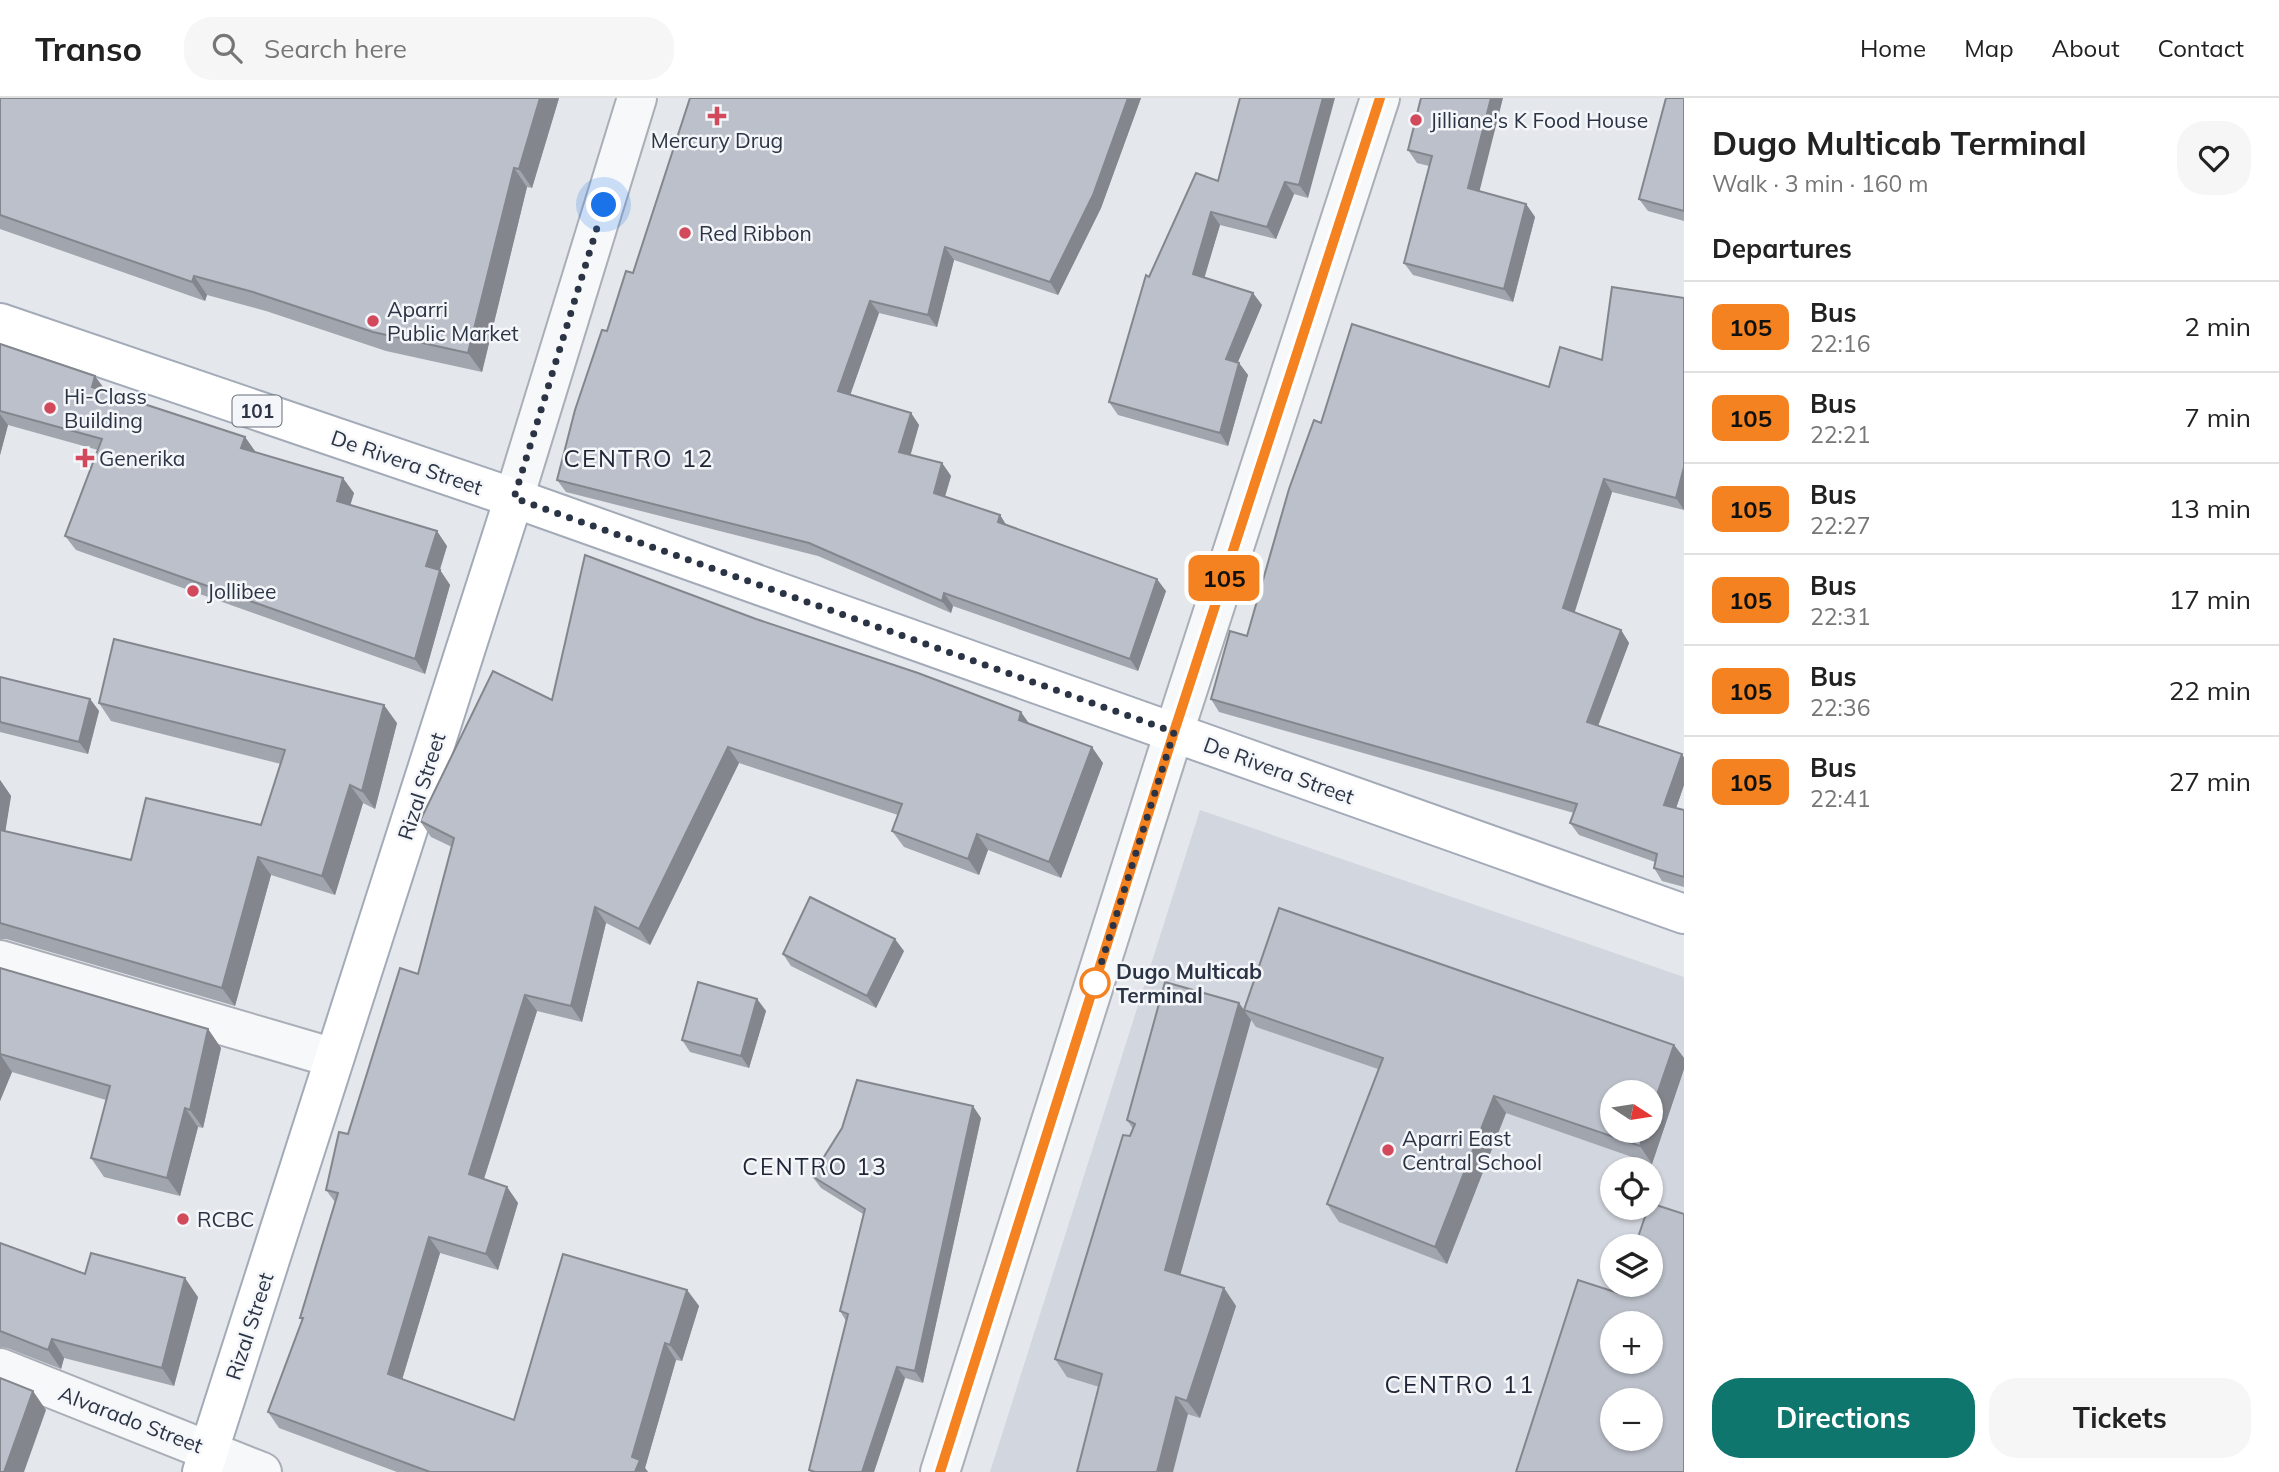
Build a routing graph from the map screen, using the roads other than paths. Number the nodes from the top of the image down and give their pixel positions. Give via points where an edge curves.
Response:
1 (637, 98) edge
2 (1380, 98) edge
3 (0, 323) edge
4 (514, 498) junction
5 (1174, 732) junction
6 (1684, 914) edge
7 (0, 960) edge
8 (334, 1058) junction
9 (0, 1368) edge
10 (206, 1460) edge
11 (262, 1472) edge
12 (940, 1472) edge

1 - 4 street, Rizal Street
2 - 5 street
3 - 4 main road, De Rivera Street / 101
4 - 5 main road, De Rivera Street
4 - 8 main road, Rizal Street
5 - 6 main road, De Rivera Street
5 - 12 street
7 - 8 street
8 - 10 main road, Rizal Street
9 - 10 street, Alvarado Street
10 - 11 street, Alvarado Street

